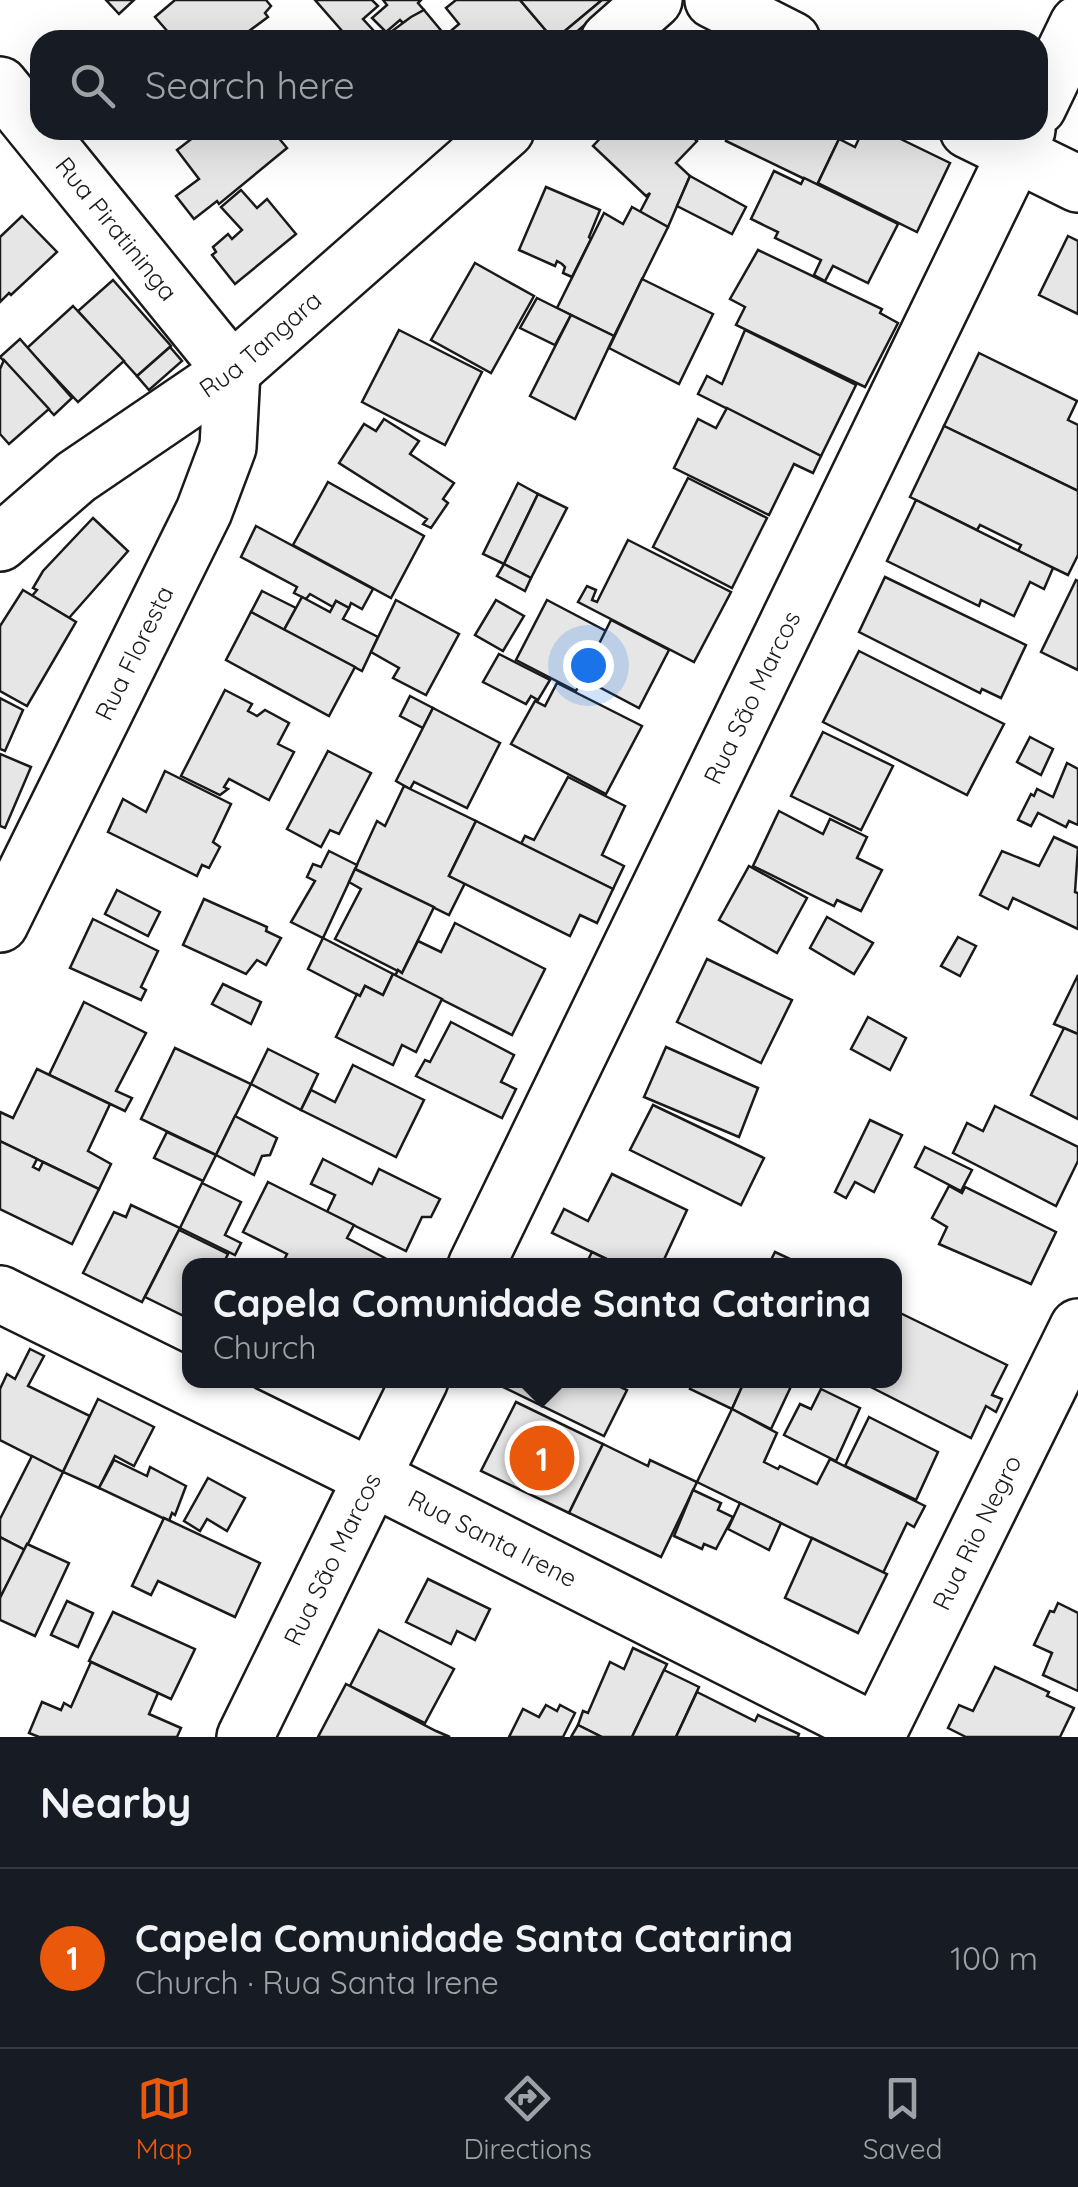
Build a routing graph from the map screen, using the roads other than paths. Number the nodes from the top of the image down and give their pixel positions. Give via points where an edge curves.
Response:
1 (654, 0) edge
2 (713, 0) edge
3 (1078, 24) edge
4 (620, 30) edge
5 (772, 30) edge
6 (1048, 72) edge
7 (0, 85) edge
8 (30, 122) edge
9 (45, 140) edge
10 (495, 140) edge
11 (1007, 140) edge
12 (1024, 140) edge
13 (1078, 184) edge
14 (232, 371) junction
15 (0, 543) edge
16 (0, 924) edge
17 (480, 1258) edge
18 (0, 1294) edge
19 (1078, 1327) edge
20 (182, 1384) edge
21 (191, 1388) edge
22 (416, 1388) edge
23 (373, 1478) junction
24 (877, 1735) edge
25 (244, 1737) edge

1 - 4 street
2 - 5 street
3 - 6 street, Rua São Marcos
7 - 8 street, Rua Piratininga
9 - 14 street, Rua Piratininga
10 - 14 street, Rua Tangara
11 - 17 street, Rua São Marcos
12 - 13 street
14 - 15 street, Rua Tangara via 76,477
14 - 16 street, Rua Floresta via 228,447 204,511
18 - 20 street, Rua Santa Irene
19 - 24 street, Rua Rio Negro
21 - 23 street, Rua Santa Irene
22 - 23 street, Rua São Marcos
23 - 24 street, Rua Santa Irene
23 - 25 street, Rua São Marcos

